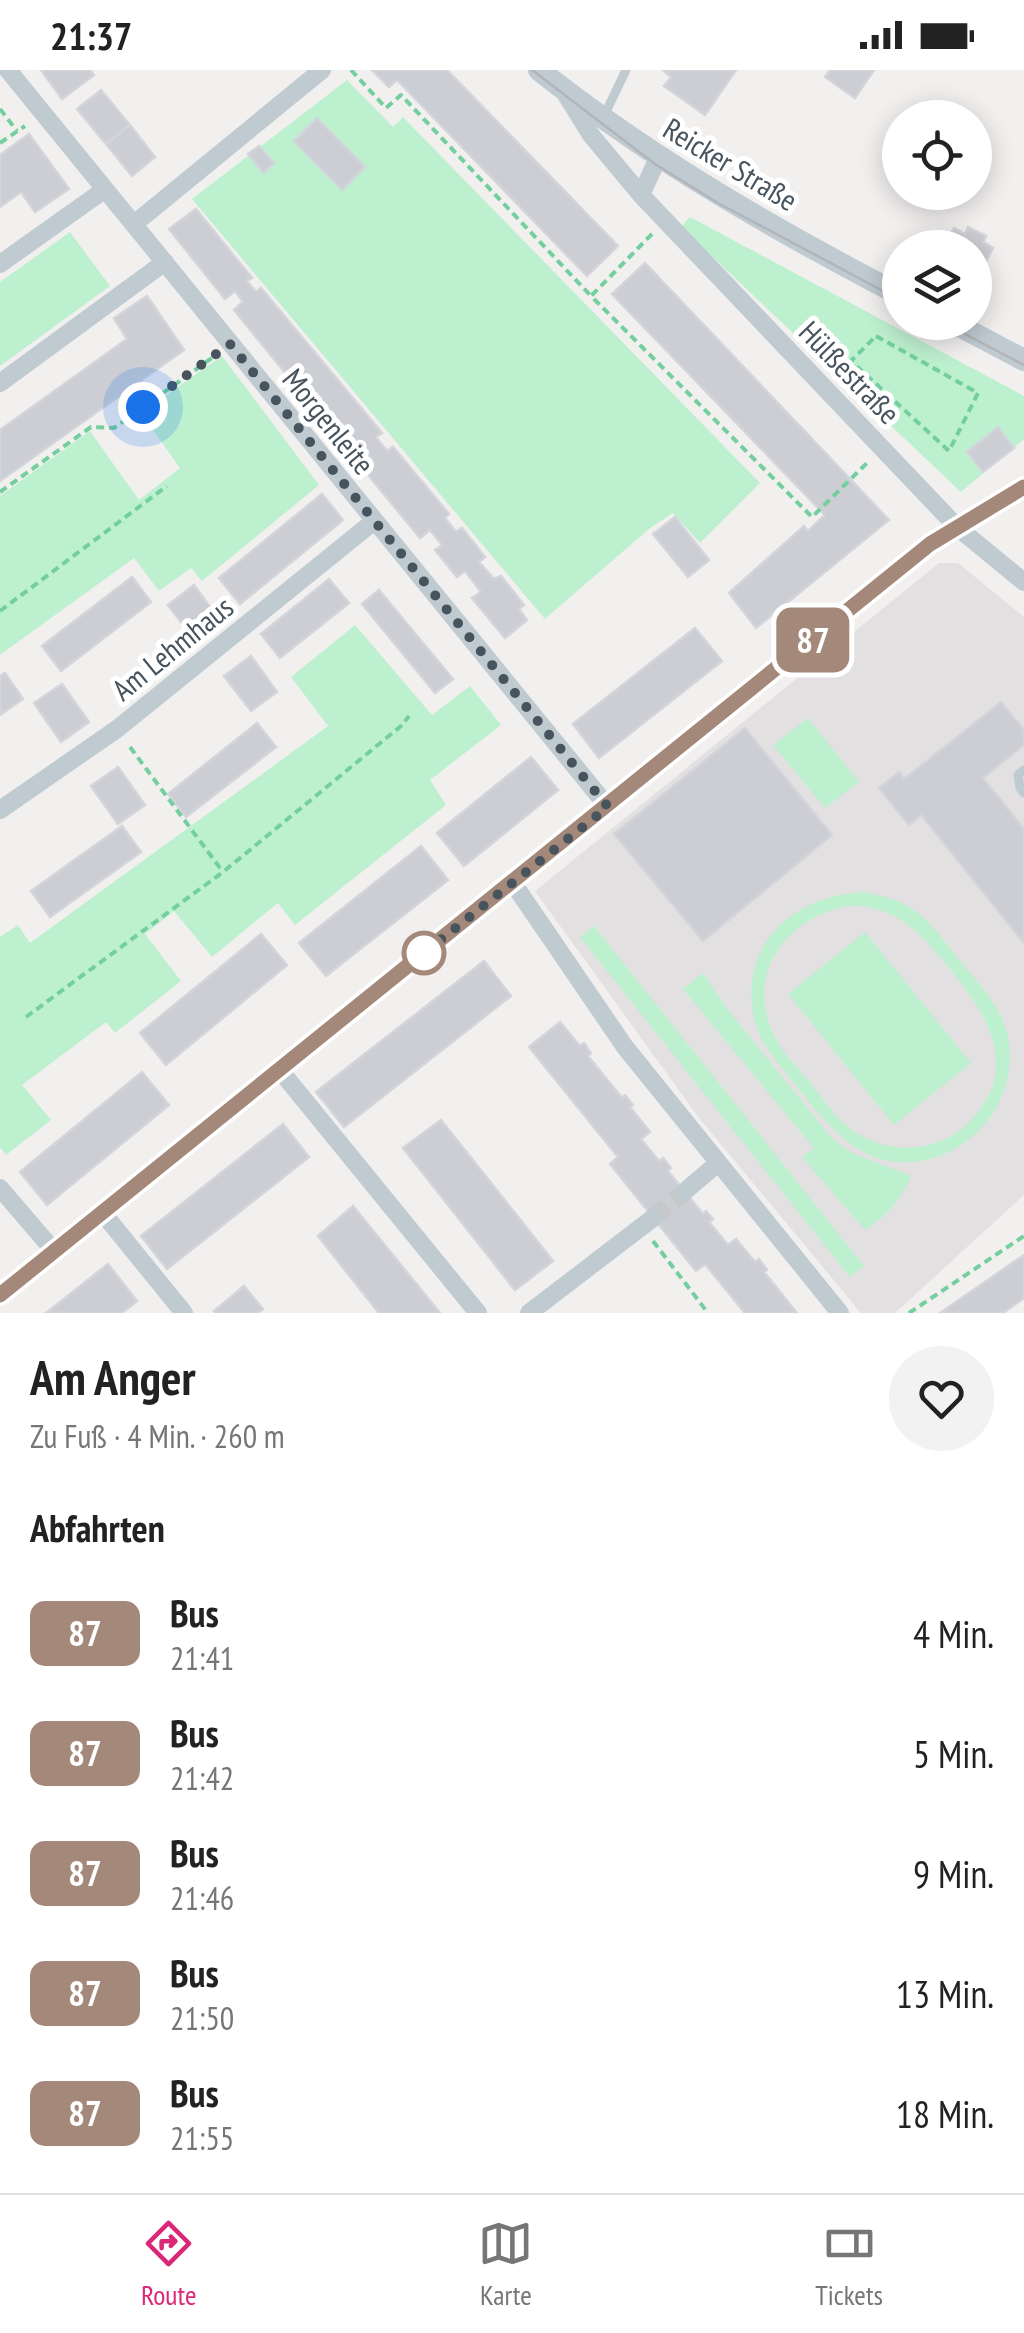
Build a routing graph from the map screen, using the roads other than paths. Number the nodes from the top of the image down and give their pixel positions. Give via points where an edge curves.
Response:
1 (8, 70) edge
2 (322, 70) edge
3 (540, 70) edge
4 (626, 70) edge
5 (563, 88) junction
6 (602, 118) junction
7 (658, 158) junction
8 (104, 190) junction
9 (642, 195) junction
10 (134, 224) junction
11 (165, 262) junction
12 (0, 264) edge
13 (882, 286) edge
14 (986, 340) edge
15 (1024, 360) edge
16 (0, 383) edge
17 (1024, 487) edge
18 (374, 522) junction
19 (957, 527) junction
20 (1024, 582) edge
21 (1024, 770) edge
22 (1024, 793) edge
23 (608, 807) junction
24 (0, 810) edge
25 (513, 883) junction
26 (279, 1069) junction
27 (717, 1164) junction
28 (0, 1188) edge
29 (684, 1192) tunnel mouth
30 (102, 1212) junction
31 (648, 1222) tunnel mouth
32 (54, 1251) junction
33 (0, 1295) edge
34 (184, 1313) edge
35 (478, 1313) edge
36 (529, 1313) edge
37 (840, 1313) edge

1 - 8 street, Morgenleite
2 - 10 street
3 - 5 street, Reicker Straße
4 - 6 lane
5 - 6 street, Reicker Straße
5 - 9 street, Hülßestraße via 591,135
6 - 7 street, Reicker Straße
7 - 9 street
7 - 13 street, Reicker Straße
8 - 10 street, Morgenleite
8 - 12 street
9 - 19 street, Hülßestraße
10 - 11 street, Morgenleite
11 - 16 street
11 - 18 street, Morgenleite
14 - 15 street
17 - 19 street
18 - 23 street, Morgenleite
18 - 24 street, Am Lehmhaus via 117,729
19 - 20 street, Hülßestraße
19 - 23 street
21 - 22 lane via 1018,775
23 - 25 street
25 - 26 street
25 - 27 street via 625,1047
26 - 30 street
26 - 35 street
27 - 29 street
27 - 37 street
28 - 32 street
30 - 32 street
30 - 34 street
31 - 36 street
32 - 33 street

